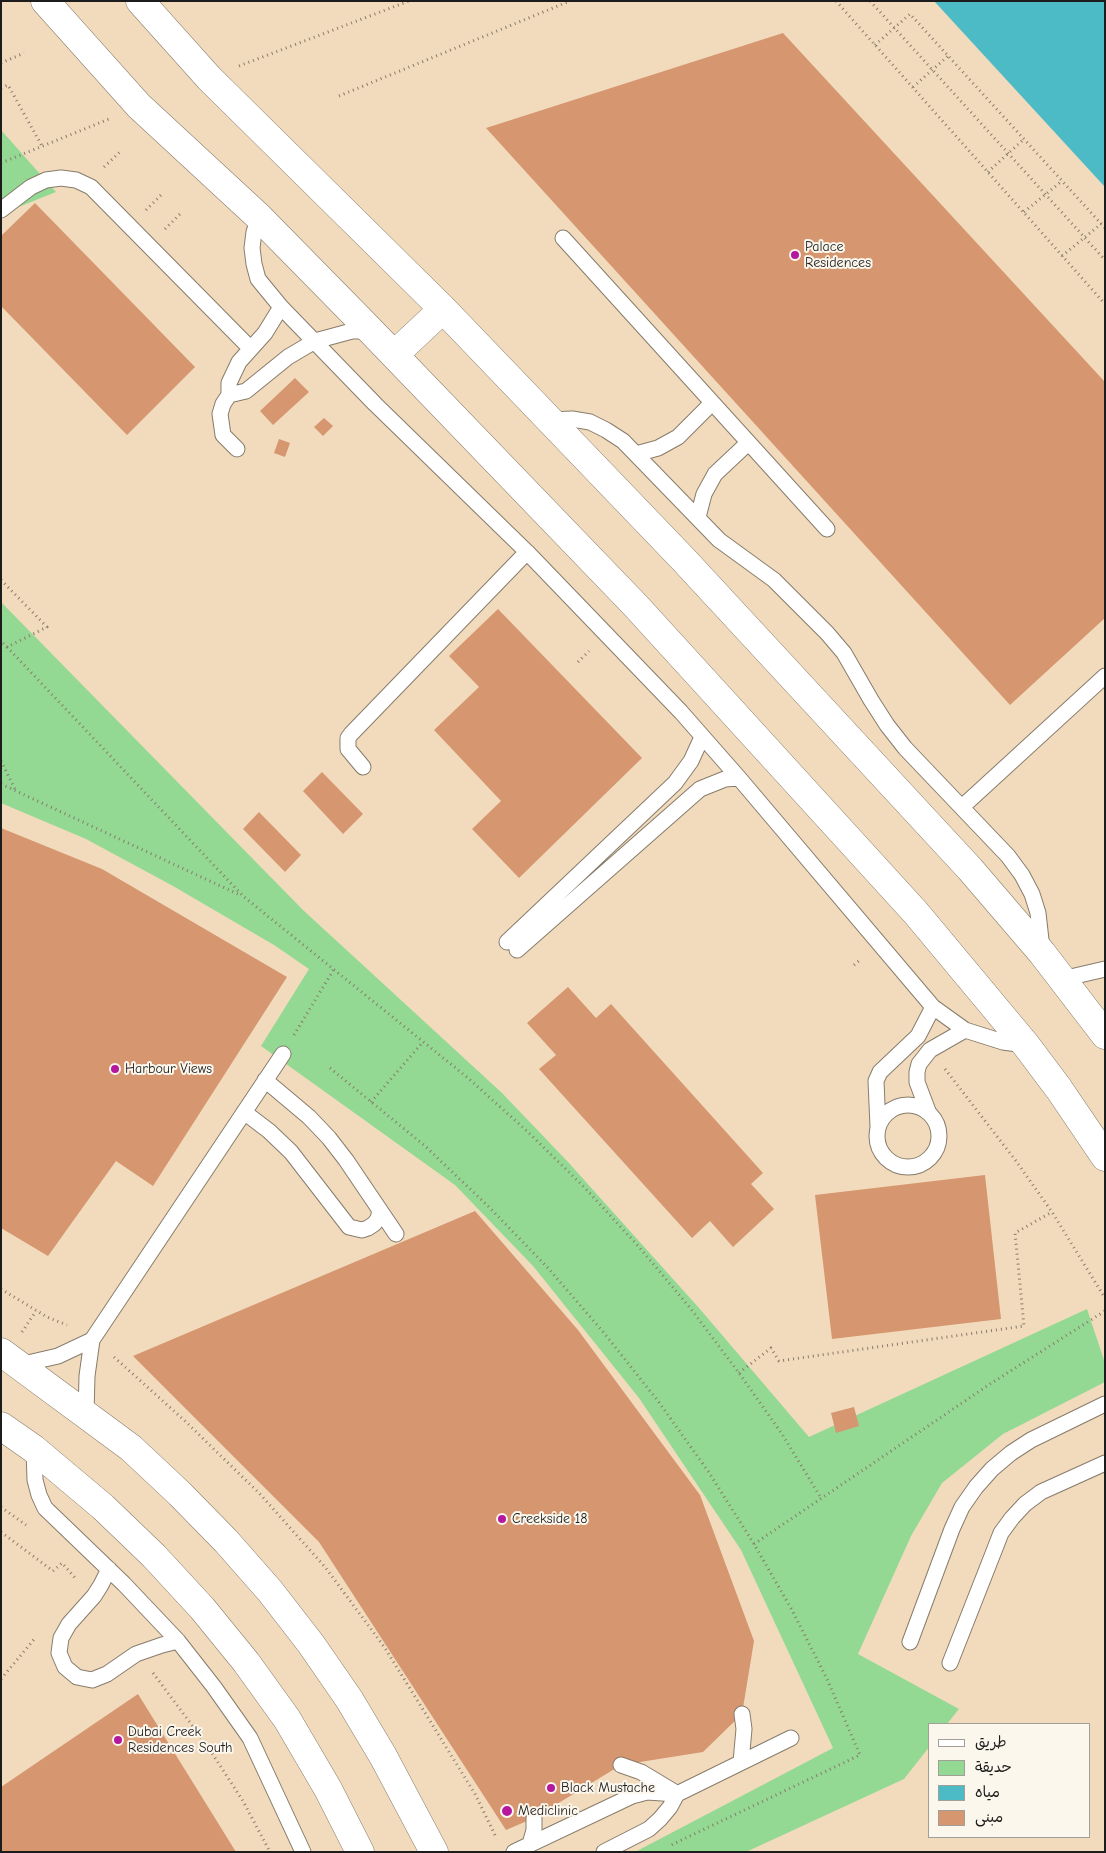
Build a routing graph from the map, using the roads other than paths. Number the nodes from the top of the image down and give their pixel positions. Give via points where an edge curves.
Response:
1 (46, 1) edge
2 (140, 1) edge
3 (1, 210) edge
4 (259, 217) junction
5 (563, 238) dead end
6 (281, 307) junction
7 (444, 309) junction
8 (371, 331) junction
9 (315, 341) junction
10 (250, 348) junction
11 (394, 355) junction
12 (229, 395) junction
13 (712, 403) junction
14 (549, 420) junction
15 (748, 443) junction
16 (237, 448) dead end
17 (636, 454) junction
18 (698, 517) junction
19 (827, 529) dead end
20 (527, 552) junction
21 (1105, 676) edge
22 (702, 737) junction
23 (363, 767) dead end
24 (739, 778) junction
25 (962, 807) junction
26 (1042, 953) junction
27 (1105, 969) edge
28 (1062, 979) junction
29 (932, 1007) junction
30 (965, 1030) junction
31 (1105, 1035) edge
32 (1026, 1045) junction
33 (905, 1050) junction
34 (283, 1054) road end
35 (919, 1064) junction
36 (265, 1080) junction
37 (928, 1111) junction
38 (244, 1112) junction
39 (878, 1127) junction
40 (1105, 1157) edge
41 (380, 1210) junction
42 (396, 1234) dead end
43 (92, 1340) junction
44 (10, 1358) edge
45 (1105, 1404) edge
46 (86, 1414) junction
47 (1, 1426) edge
48 (34, 1449) junction
49 (1105, 1463) edge
50 (109, 1569) junction
51 (178, 1641) junction
52 (910, 1642) dead end
53 (950, 1662) dead end
54 (742, 1714) dead end
55 (791, 1738) dead end
56 (741, 1762) junction
57 (621, 1765) dead end
58 (677, 1794) junction
59 (534, 1818) dead end
60 (530, 1844) junction
61 (303, 1852) edge
62 (360, 1852) edge
63 (434, 1852) edge
64 (514, 1852) edge
65 (604, 1852) edge

1 - 4 street via 139,106
2 - 7 street via 209,78
3 - 10 lane via 46,180 76,180 91,187
4 - 6 lane via 252,248 254,264 258,280
4 - 8 street
5 - 13 lane
6 - 9 lane
6 - 10 lane via 265,333
7 - 11 street
7 - 14 street
8 - 9 lane via 352,331
8 - 11 street
9 - 12 lane via 288,357 246,391
9 - 20 lane
10 - 12 lane via 233,372
11 - 32 street via 636,606 916,913
12 - 16 lane via 223,404 220,425 223,435
13 - 15 lane
13 - 17 lane via 678,437 658,448
14 - 17 lane via 590,422 623,441
14 - 26 street via 684,560 950,848
15 - 18 lane via 715,474 704,494
15 - 19 lane
17 - 18 lane
18 - 25 lane via 719,540 774,580 827,633 844,653 887,725
20 - 22 lane
20 - 23 lane via 351,734 348,748
21 - 25 lane
22 - 24 lane
22 - 24 lane via 691,761 675,783 512,946 700,790 712,783
24 - 29 lane
25 - 26 lane via 1022,875 1038,913
26 - 28 street
27 - 28 lane
28 - 31 street
29 - 30 lane
29 - 33 lane via 918,1036
30 - 32 lane via 1003,1042
30 - 35 lane via 930,1050
32 - 40 street
33 - 35 lane
33 - 39 lane via 880,1072 876,1081
34 - 36 lane
35 - 37 lane via 917,1082
36 - 38 lane
36 - 41 lane via 329,1138
37 - 39 lane via 917,1105 899,1106 884,1116
37 - 39 lane via 940,1133 938,1144 933,1156 912,1168 889,1161 880,1152
38 - 41 lane via 291,1152 349,1227 368,1228 378,1219
38 - 43 lane
41 - 42 lane
43 - 44 lane via 58,1356
43 - 46 lane
44 - 46 street
45 - 52 lane via 1031,1440 992,1469 976,1487 952,1530
46 - 63 street via 131,1448 180,1494 270,1591 349,1699
47 - 48 street
48 - 50 lane via 35,1480 45,1508
48 - 62 street via 103,1507 154,1556 240,1654 288,1719
49 - 53 lane via 1040,1492 1012,1518 1001,1534
50 - 51 lane
50 - 51 lane via 94,1596 61,1638 59,1653 65,1667 77,1677 92,1680 136,1654
51 - 61 lane via 250,1738
54 - 56 lane
55 - 56 lane
56 - 58 lane
57 - 58 lane
58 - 60 lane via 647,1792 632,1796
58 - 65 lane via 649,1829
59 - 60 lane
60 - 64 lane

